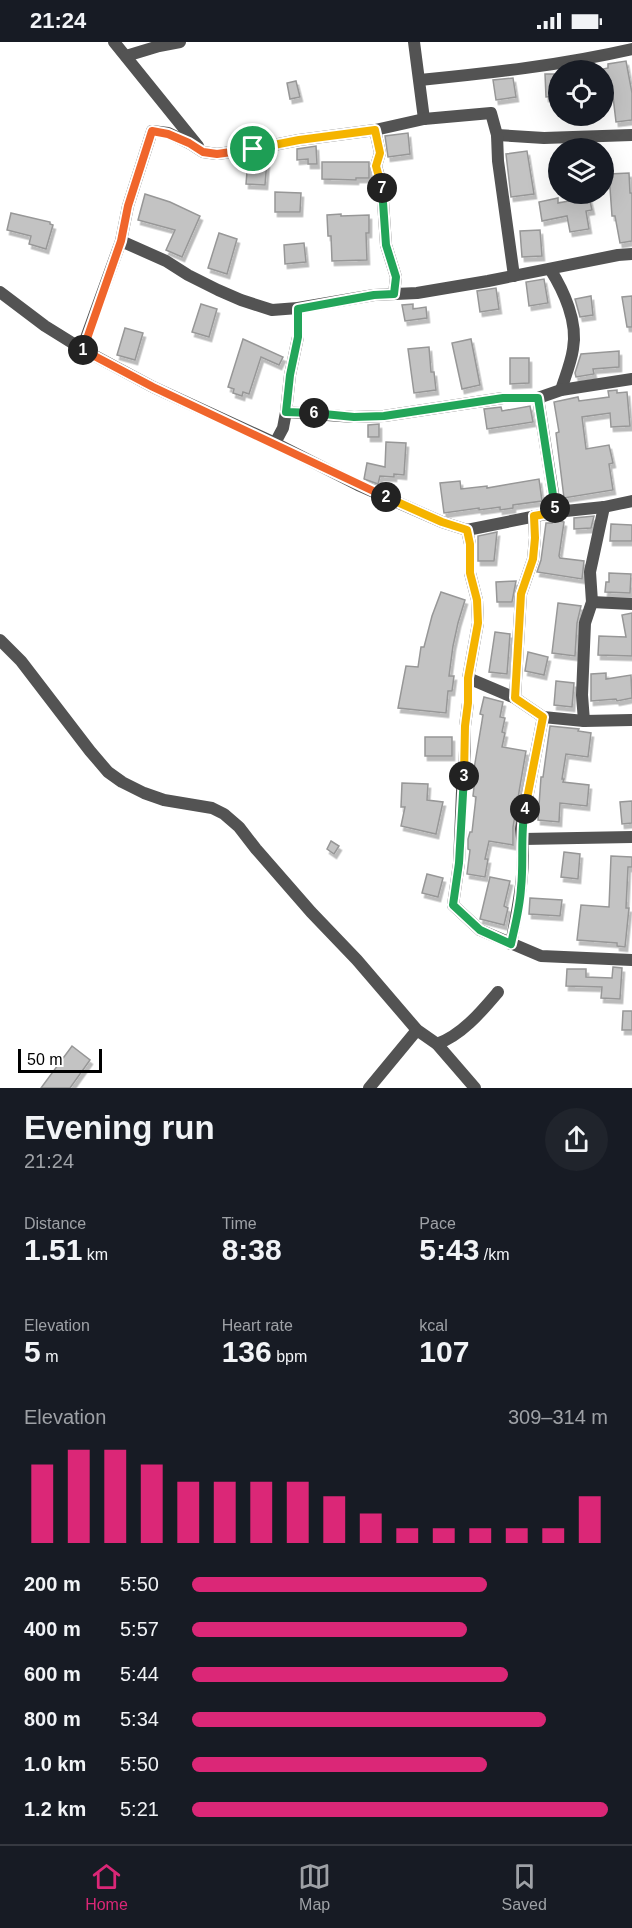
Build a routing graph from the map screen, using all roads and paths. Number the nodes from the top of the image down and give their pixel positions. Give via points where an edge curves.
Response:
1 (114, 42) edge
2 (180, 42) edge
3 (414, 42) edge
4 (632, 49) edge
5 (126, 56) junction
6 (420, 80) junction
7 (424, 119) junction
8 (375, 130) junction
9 (497, 135) junction
10 (632, 135) edge
11 (203, 152) junction
12 (121, 241) junction
13 (632, 254) edge
14 (550, 269) junction
15 (514, 276) junction
16 (0, 292) edge
17 (394, 294) junction
18 (298, 309) junction
19 (82, 349) junction
20 (632, 379) edge
21 (561, 390) junction
22 (538, 398) junction
23 (286, 412) junction
24 (274, 443) junction
25 (632, 501) edge
26 (604, 507) junction
27 (556, 512) junction
28 (534, 516) junction
29 (467, 530) junction
30 (592, 602) junction
31 (632, 604) edge
32 (0, 640) edge
33 (468, 678) junction
34 (515, 698) junction
35 (543, 717) junction
36 (632, 720) edge
37 (584, 721) junction
38 (632, 837) edge
39 (523, 839) junction
40 (511, 944) junction
41 (632, 960) edge
42 (498, 992) dead end
43 (417, 1030) junction
44 (437, 1044) junction
45 (369, 1088) edge
46 (475, 1088) edge

1 - 5 street
2 - 5 street
3 - 6 street
4 - 6 street via 498,73
5 - 11 street
6 - 7 street
7 - 8 street
7 - 9 street via 491,113
8 - 11 street via 217,154
8 - 17 street via 386,245 396,277
9 - 10 street
9 - 15 street
11 - 12 street via 168,134 152,131
12 - 18 street via 241,300 272,310
12 - 19 street
13 - 14 street
14 - 15 street
14 - 21 street via 569,309 572,330 573,348
15 - 17 street
16 - 19 street
17 - 18 street
18 - 23 street via 298,337
19 - 24 street
20 - 21 street
21 - 22 street
22 - 23 street via 503,398 384,416
22 - 27 street
23 - 24 street
24 - 29 street via 368,489
25 - 26 street
26 - 27 street
26 - 30 street via 590,572
27 - 28 street
28 - 29 street
28 - 34 street via 533,559 521,594
29 - 33 street via 478,623
30 - 31 street
30 - 37 street via 585,623
32 - 43 street via 108,772 129,786 164,800 212,808 239,827
33 - 34 street
33 - 40 street via 459,863 453,905 480,930
34 - 35 street
35 - 37 street
35 - 39 street
36 - 37 street
38 - 39 street
39 - 40 street via 521,891
40 - 41 street via 541,956
42 - 44 street via 450,1039
43 - 44 street
43 - 45 street
44 - 46 street

